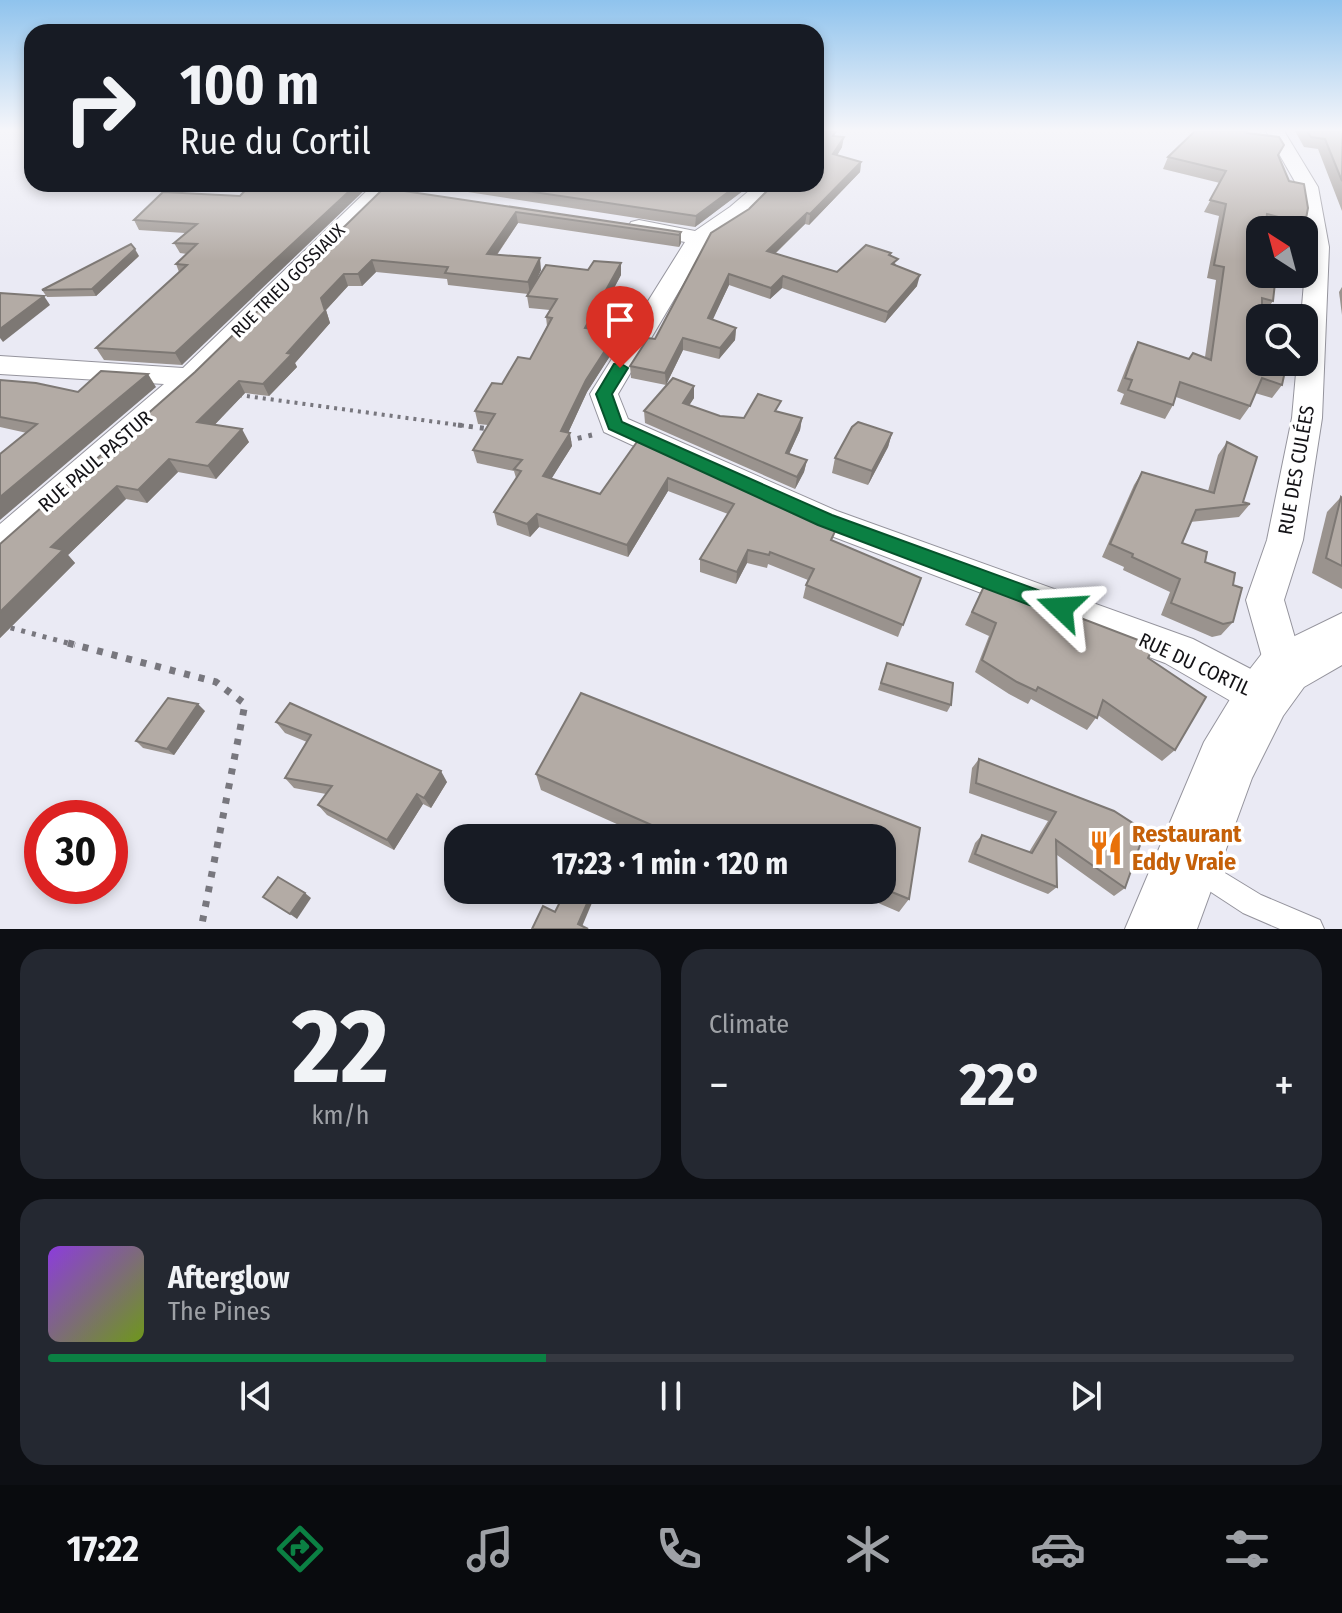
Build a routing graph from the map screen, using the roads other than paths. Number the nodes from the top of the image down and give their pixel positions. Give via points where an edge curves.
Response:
1 (1301, 174) edge
2 (390, 192) edge
3 (760, 192) edge
4 (618, 224) edge
5 (699, 238) junction
6 (0, 365) edge
7 (190, 377) junction
8 (0, 544) edge
9 (1342, 637) edge
10 (1274, 683) junction
11 (1187, 861) junction
12 (1161, 929) edge
13 (1311, 929) edge

1 - 10 street, RUE DES CULÉES via 1308,187 1318,247 1307,418 1285,540 1265,600
2 - 7 street, RUE TRIEU GOSSIAUX
3 - 5 street
4 - 5 street
5 - 10 street, RUE DU CORTIL via 604,394 615,425 825,520
6 - 7 street
7 - 8 street, RUE PAUL PASTUR
9 - 10 main road
10 - 11 main road via 1226,764
11 - 12 main road
11 - 13 lane via 1252,904

